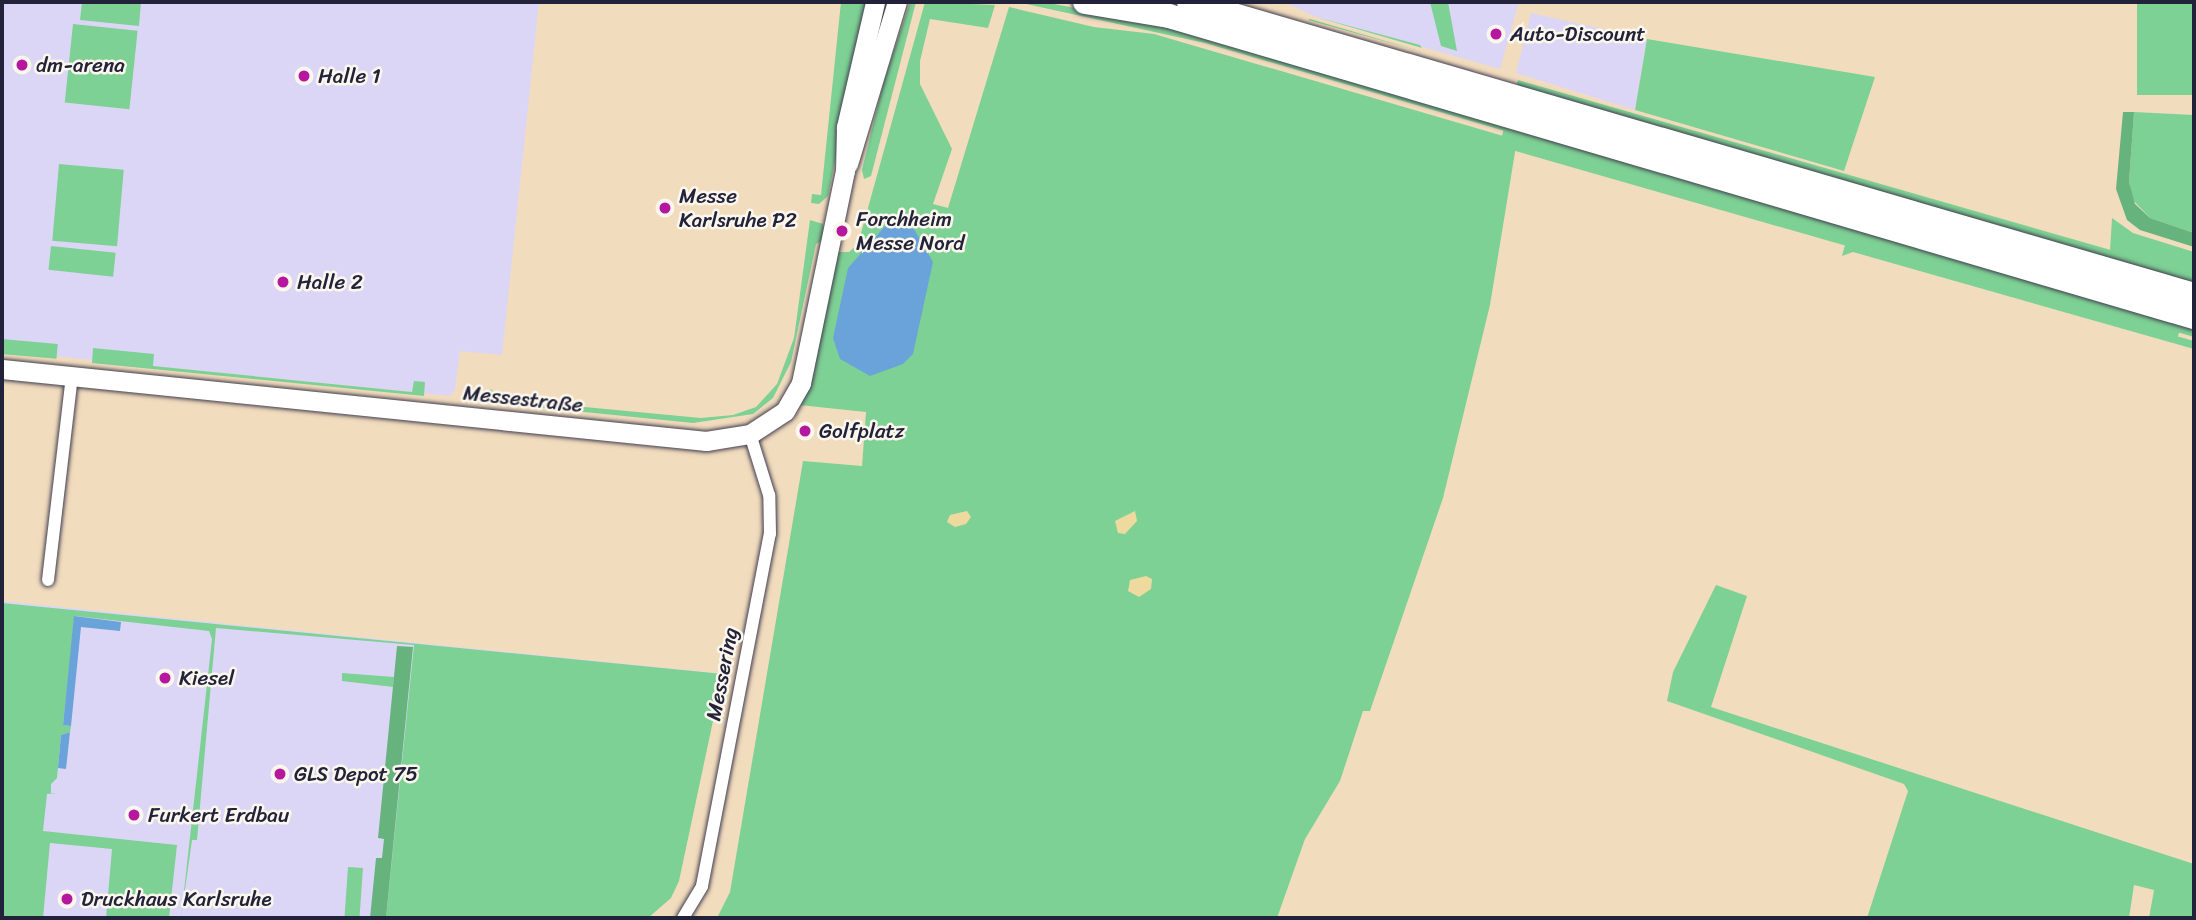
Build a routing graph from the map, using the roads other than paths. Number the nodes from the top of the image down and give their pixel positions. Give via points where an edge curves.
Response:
1 (875, 2) edge
2 (897, 2) edge
3 (1086, 2) edge
4 (1189, 2) edge
5 (845, 171) junction
6 (2194, 295) edge
7 (2194, 317) edge
8 (2, 369) edge
9 (71, 384) dead end
10 (750, 434) junction
11 (48, 580) dead end
12 (683, 918) edge

1 - 5 street, Messestraße via 846,127
2 - 5 street, Messestraße via 857,145
3 - 7 highway via 1169,16
4 - 6 highway
5 - 10 street, Messestraße via 802,383 785,411
8 - 10 street, Messestraße via 706,441
9 - 11 street
10 - 12 street, Messering via 769,495 770,534 702,886

